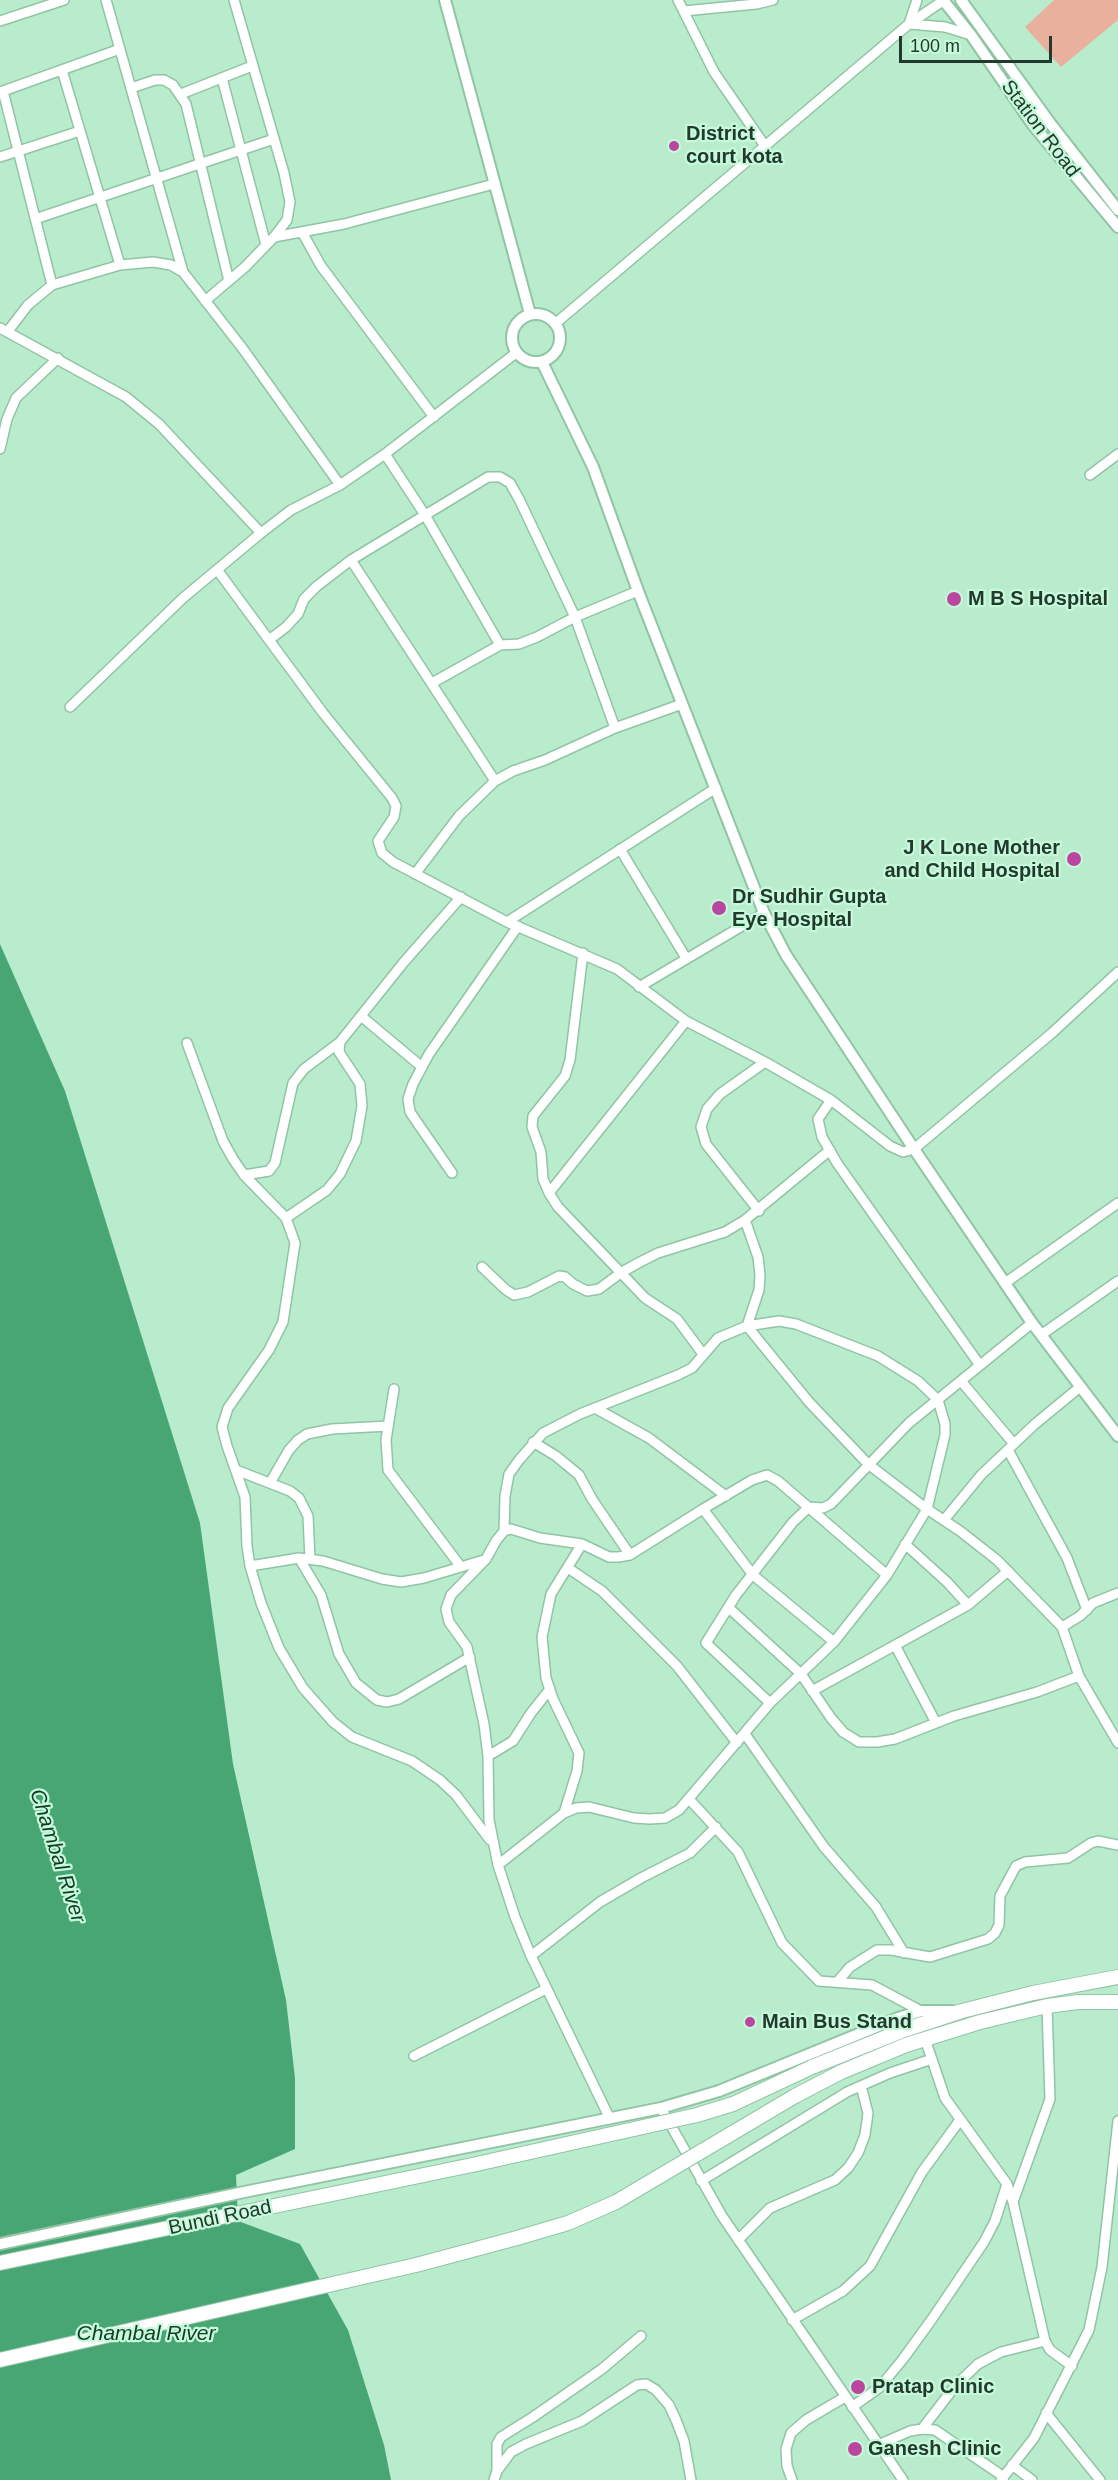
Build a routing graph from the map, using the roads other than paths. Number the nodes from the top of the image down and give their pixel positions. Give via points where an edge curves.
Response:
1 (64, 0) edge
2 (106, 0) edge
3 (234, 0) edge
4 (445, 0) edge
5 (678, 0) edge
6 (773, 0) edge
7 (917, 0) edge
8 (944, 0) edge
9 (961, 0) edge
10 (684, 11) junction
11 (0, 21) edge
12 (909, 24) junction
13 (971, 35) junction
14 (120, 49) junction
15 (252, 66) junction
16 (62, 70) junction
17 (222, 78) junction
18 (131, 88) junction
19 (2, 91) edge
20 (181, 94) junction
21 (80, 131) junction
22 (274, 139) junction
23 (765, 146) junction
24 (241, 149) junction
25 (18, 150) junction
26 (0, 157) edge
27 (200, 164) junction
28 (156, 178) junction
29 (494, 184) junction
30 (102, 198) junction
31 (1118, 210) edge
32 (35, 219) junction
33 (1118, 227) edge
34 (302, 232) junction
35 (274, 237) junction
36 (266, 245) junction
37 (120, 265) junction
38 (183, 273) junction
39 (229, 281) junction
40 (52, 285) junction
41 (205, 301) junction
42 (530, 314) junction
43 (556, 323) junction
44 (4, 329) edge
45 (516, 353) junction
46 (58, 358) junction
47 (542, 362) junction
48 (434, 417) junction
49 (0, 449) edge
50 (385, 454) junction
51 (1118, 454) edge
52 (1090, 475) dead end
53 (340, 485) junction
54 (424, 515) junction
55 (261, 533) junction
56 (351, 560) junction
57 (218, 571) junction
58 (638, 591) junction
59 (575, 617) junction
60 (269, 640) junction
61 (500, 645) junction
62 (432, 683) junction
63 (682, 704) junction
64 (70, 707) dead end
65 (615, 728) junction
66 (495, 781) junction
67 (716, 788) junction
68 (620, 849) junction
69 (415, 874) junction
70 (461, 897) junction
71 (764, 913) junction
72 (507, 922) junction
73 (518, 926) junction
74 (583, 953) junction
75 (686, 958) junction
76 (1118, 972) edge
77 (639, 987) junction
78 (360, 1016) junction
79 (686, 1021) junction
80 (340, 1041) junction
81 (187, 1043) dead end
82 (765, 1062) junction
83 (422, 1067) junction
84 (831, 1100) junction
85 (914, 1149) junction
86 (830, 1150) junction
87 (452, 1173) dead end
88 (244, 1175) junction
89 (549, 1194) junction
90 (1118, 1203) edge
91 (759, 1211) junction
92 (286, 1218) junction
93 (745, 1220) junction
94 (482, 1267) dead end
95 (622, 1272) junction
96 (1118, 1281) edge
97 (1005, 1283) junction
98 (1032, 1323) junction
99 (747, 1326) junction
100 (1041, 1335) junction
101 (703, 1354) junction
102 (980, 1364) junction
103 (961, 1381) junction
104 (1080, 1387) junction
105 (394, 1389) dead end
106 (938, 1400) junction
107 (595, 1408) junction
108 (388, 1426) junction
109 (1118, 1437) edge
110 (533, 1442) junction
111 (1011, 1447) junction
112 (868, 1464) junction
113 (236, 1470) junction
114 (270, 1483) junction
115 (726, 1496) junction
116 (809, 1507) junction
117 (703, 1509) junction
118 (927, 1509) junction
119 (944, 1520) junction
120 (504, 1531) junction
121 (582, 1544) junction
122 (904, 1544) junction
123 (630, 1555) junction
124 (299, 1558) junction
125 (310, 1559) junction
126 (486, 1559) junction
127 (250, 1566) junction
128 (461, 1567) junction
129 (568, 1568) junction
130 (1008, 1571) junction
131 (753, 1575) junction
132 (887, 1575) junction
133 (1118, 1593) edge
134 (968, 1605) junction
135 (729, 1608) junction
136 (1086, 1610) junction
137 (1062, 1626) junction
138 (834, 1642) junction
139 (895, 1645) junction
140 (470, 1657) junction
141 (801, 1674) junction
142 (1079, 1676) junction
143 (550, 1689) junction
144 (812, 1691) junction
145 (771, 1704) junction
146 (936, 1723) junction
147 (745, 1734) junction
148 (737, 1743) junction
149 (1118, 1743) edge
150 (488, 1756) junction
151 (689, 1799) junction
152 (564, 1813) junction
153 (716, 1827) junction
154 (492, 1842) junction
155 (1118, 1845) edge
156 (498, 1864) junction
157 (904, 1953) junction
158 (531, 1956) junction
159 (1118, 1977) edge
160 (838, 1981) junction
161 (1118, 1981) edge
162 (546, 1989) junction
163 (1118, 2003) edge
164 (1047, 2006) junction
165 (921, 2011) junction
166 (962, 2011) junction
167 (925, 2039) junction
168 (414, 2056) dead end
169 (932, 2060) junction
170 (861, 2086) junction
171 (661, 2108) junction
172 (610, 2120) junction
173 (960, 2120) junction
174 (1118, 2121) edge
175 (701, 2181) junction
176 (1007, 2184) junction
177 (1013, 2202) junction
178 (738, 2240) junction
179 (0, 2244) edge
180 (0, 2263) edge
181 (792, 2320) junction
182 (641, 2336) dead end
183 (1045, 2341) junction
184 (0, 2360) edge
185 (1072, 2366) junction
186 (845, 2397) junction
187 (852, 2407) junction
188 (1046, 2413) junction
189 (922, 2428) junction
190 (878, 2445) junction
191 (1012, 2466) junction
192 (495, 2476) edge
193 (1002, 2478) edge
194 (691, 2480) edge
195 (792, 2480) edge
196 (903, 2480) edge
197 (1032, 2480) edge
198 (1100, 2480) edge

1 - 11 street
2 - 14 street
3 - 15 street
4 - 29 street
5 - 10 street
6 - 10 street
7 - 12 street
8 - 12 street
8 - 13 street, Station Road
9 - 31 street, Station Road
10 - 23 street via 714,72
12 - 13 street via 945,27
12 - 23 street
13 - 33 street, Station Road via 1033,125
14 - 16 street
14 - 18 street
15 - 17 street
15 - 22 street
16 - 19 street
16 - 21 street
17 - 20 street
17 - 24 street
18 - 20 street via 164,80
18 - 28 street
19 - 25 street
20 - 27 street
21 - 25 street
21 - 30 street
22 - 24 street
22 - 35 street via 290,202 287,220
23 - 43 street
24 - 27 street
24 - 36 street
25 - 26 street
25 - 32 street
27 - 28 street
27 - 39 street
28 - 30 street
28 - 38 street
29 - 34 street
29 - 42 street
30 - 32 street
30 - 37 street
32 - 40 street
34 - 35 street
34 - 48 street via 321,266
35 - 36 street
36 - 39 street
37 - 38 street via 153,262 171,265
37 - 40 street
38 - 41 street
39 - 41 street
40 - 44 street
41 - 53 street
42 - 43 street via 540,314
42 - 45 street via 521,318 512,334
43 - 47 street via 560,332 557,351
44 - 46 street
45 - 47 street via 523,359
45 - 48 street
46 - 49 street via 16,398
46 - 55 street via 126,397 159,424
47 - 58 street via 592,467
48 - 50 street
50 - 53 street
50 - 54 street
51 - 52 street
53 - 55 street via 291,510
54 - 56 street
54 - 59 street via 489,477 500,477 510,483
54 - 61 street
55 - 57 street
56 - 60 street via 317,586 304,599 298,614
56 - 62 street
57 - 60 street
57 - 64 street via 183,598
58 - 59 street
58 - 63 street
59 - 61 street via 519,644
59 - 65 street
60 - 69 street via 392,798 396,806 394,817 378,841 382,853
61 - 62 street
62 - 66 street
63 - 65 street
63 - 67 street
65 - 66 street
66 - 69 street via 459,816
67 - 68 street
67 - 71 street
68 - 72 street
68 - 75 street
69 - 70 street
70 - 72 street
70 - 78 street
71 - 75 street
71 - 85 street via 818,1006
72 - 73 street
73 - 74 street
73 - 83 street
74 - 77 street via 617,969
74 - 89 street via 570,1060 565,1076 533,1116 532,1127
75 - 77 street
76 - 85 street via 1052,1034
77 - 79 street
78 - 80 street
78 - 83 street
79 - 82 street
79 - 89 street
80 - 88 street via 304,1069 293,1083 275,1163 269,1171
80 - 92 street via 339,1052 360,1084 362,1106 356,1141 340,1174 327,1190
81 - 88 street via 223,1141
82 - 84 street
82 - 91 street via 720,1094 707,1109 701,1127 706,1144
83 - 87 street via 408,1099 410,1112
84 - 85 street via 890,1146 903,1152
84 - 86 street via 818,1119
85 - 97 street
86 - 91 street
86 - 102 street
88 - 92 street
89 - 95 street
90 - 97 street
91 - 93 street
92 - 113 street via 295,1243 283,1322 269,1350 228,1407 222,1427
93 - 95 street via 725,1232 658,1253
93 - 99 street via 760,1275
94 - 95 street via 514,1295 559,1276 587,1291 599,1289
95 - 101 street via 645,1298 677,1319
96 - 100 street
97 - 98 street
98 - 100 street
98 - 102 street
99 - 101 street via 718,1338
99 - 106 street via 779,1321 796,1324 878,1356 918,1381
99 - 112 street via 809,1402
100 - 104 street
101 - 107 street via 692,1368
102 - 103 street
103 - 106 street
103 - 111 street
104 - 109 street
104 - 111 street
105 - 108 street
106 - 112 street
106 - 118 street via 945,1435
107 - 110 street via 543,1433
107 - 115 street via 649,1438
108 - 114 street via 307,1434 289,1450
108 - 128 street via 388,1470
110 - 120 street via 510,1474
110 - 123 street via 579,1475
111 - 119 street via 981,1475
111 - 136 street via 1067,1558
112 - 116 street via 831,1504
112 - 118 street
113 - 114 street
113 - 127 street via 245,1497
114 - 125 street via 290,1491 304,1505
115 - 116 street via 767,1475
115 - 117 street
116 - 131 street
116 - 132 street
117 - 123 street
117 - 131 street
118 - 119 street
118 - 122 street
119 - 130 street
120 - 121 street via 511,1529
120 - 126 street
121 - 123 street via 609,1557
121 - 129 street
122 - 132 street
122 - 134 street
124 - 125 street
124 - 127 street
124 - 140 street via 321,1595 339,1654 356,1683 377,1700 399,1699
125 - 128 street via 401,1582
126 - 128 street
126 - 140 street via 451,1595 446,1609 448,1622
127 - 154 street via 279,1648 321,1710 352,1737 405,1758 440,1780
129 - 143 street via 551,1594 544,1620 542,1637
129 - 148 street via 602,1591 677,1666
130 - 134 street
130 - 137 street
131 - 135 street
131 - 138 street
132 - 138 street
133 - 136 street
134 - 139 street
135 - 141 street
135 - 145 street via 706,1643
136 - 137 street
137 - 142 street
138 - 141 street
139 - 144 street
139 - 146 street
140 - 150 street
141 - 144 street
141 - 145 street
142 - 146 street
142 - 149 street
143 - 150 street via 513,1742
143 - 152 street via 579,1753 578,1771
144 - 146 street via 843,1732 859,1742 895,1739
145 - 147 street
147 - 148 street
147 - 157 street via 824,1847 876,1907
148 - 151 street
150 - 154 street
151 - 152 street via 665,1818 634,1818 589,1807
151 - 153 street
152 - 156 street
153 - 158 street via 690,1853 600,1902
153 - 160 street via 738,1852 782,1943 819,1981
154 - 156 street
155 - 157 street via 1098,1841 1068,1858 1016,1866 1000,1896 999,1925 988,1939 930,1957
156 - 158 street
157 - 160 street via 878,1950 850,1967
158 - 162 street
159 - 166 main road, Bundi Road
160 - 165 street via 872,1985
161 - 163 main road
162 - 168 street
162 - 172 street
163 - 164 main road
164 - 167 main road
164 - 177 street via 1050,2098
165 - 166 street
165 - 171 street via 719,2091
166 - 180 main road, Bundi Road, bridge via 904,2030 733,2104 697,2115
167 - 169 street
167 - 184 main road, bridge via 841,2072 616,2202 568,2223 416,2265
169 - 170 street
169 - 173 street via 945,2098
170 - 175 street
170 - 178 street via 868,2113 865,2135 848,2168 835,2180 770,2208
171 - 172 street
171 - 175 street
172 - 179 street
173 - 176 street
173 - 181 street via 922,2172 870,2265 843,2291
174 - 185 street via 1102,2267 1089,2330
175 - 178 street
176 - 177 street
176 - 187 street via 984,2242 932,2319 880,2386
177 - 183 street
178 - 181 street
181 - 186 street
182 - 192 street via 602,2369 501,2437
183 - 185 street via 1050,2350
183 - 189 street via 1001,2352 978,2364
185 - 188 street
186 - 187 street
186 - 195 street via 791,2433 786,2449
187 - 190 street
188 - 191 street via 1034,2438
188 - 198 street
189 - 190 street
189 - 193 street via 935,2430
190 - 196 street
191 - 193 street
191 - 197 street
192 - 194 street via 511,2452 582,2421 637,2385 646,2384 669,2405 684,2441

